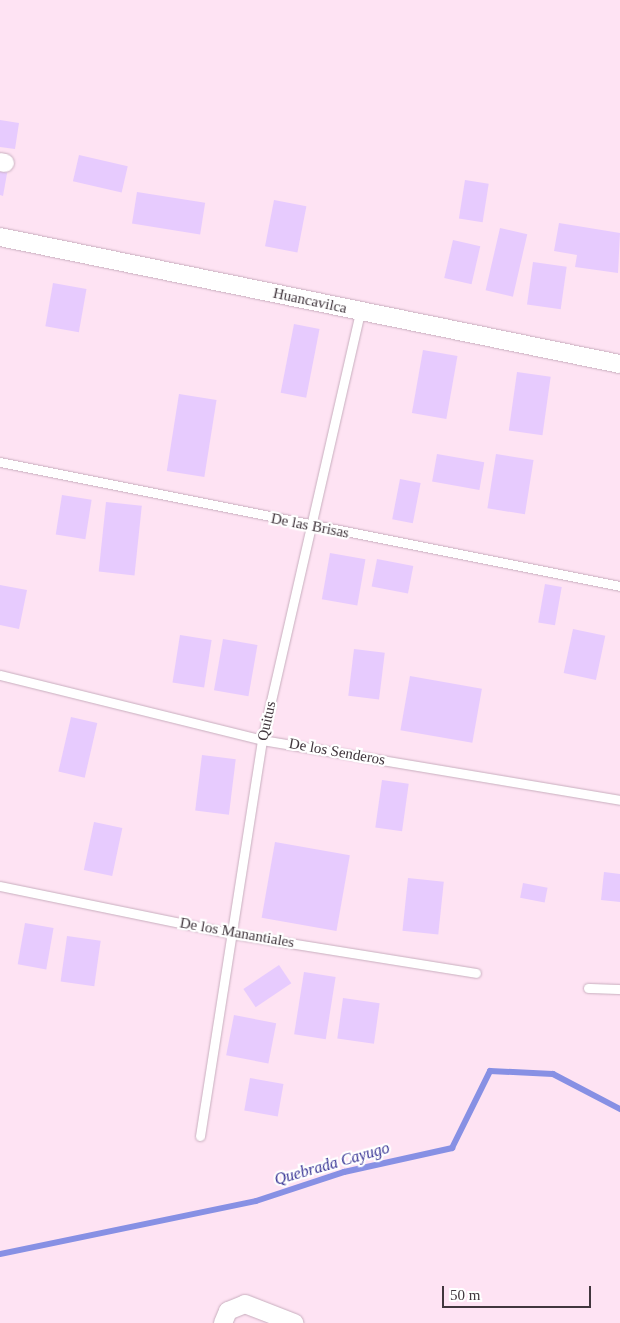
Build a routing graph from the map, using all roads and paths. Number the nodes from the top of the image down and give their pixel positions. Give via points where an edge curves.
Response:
1 (0, 237) edge
2 (360, 311) junction
3 (620, 364) edge
4 (0, 462) edge
5 (312, 526) junction
6 (620, 586) edge
7 (0, 674) edge
8 (262, 740) junction
9 (620, 800) edge
10 (0, 886) edge
11 (233, 934) junction
12 (476, 973) dead end
13 (588, 988) dead end
14 (620, 988) edge
15 (200, 1136) dead end
16 (223, 1323) edge
17 (294, 1323) edge

1 - 2 street, Huancavilca
2 - 3 street, Huancavilca
2 - 5 lane, Quitus
4 - 5 lane, De las Brisas
5 - 6 lane, De las Brisas
5 - 8 lane, Quitus
7 - 8 lane, De los Senderos
8 - 9 lane, De los Senderos
8 - 11 lane, Quitus
10 - 11 lane, De los Manantiales
11 - 12 lane, De los Manantiales
11 - 15 lane, Quitus
13 - 14 lane
16 - 17 street via 228,1311 245,1304

